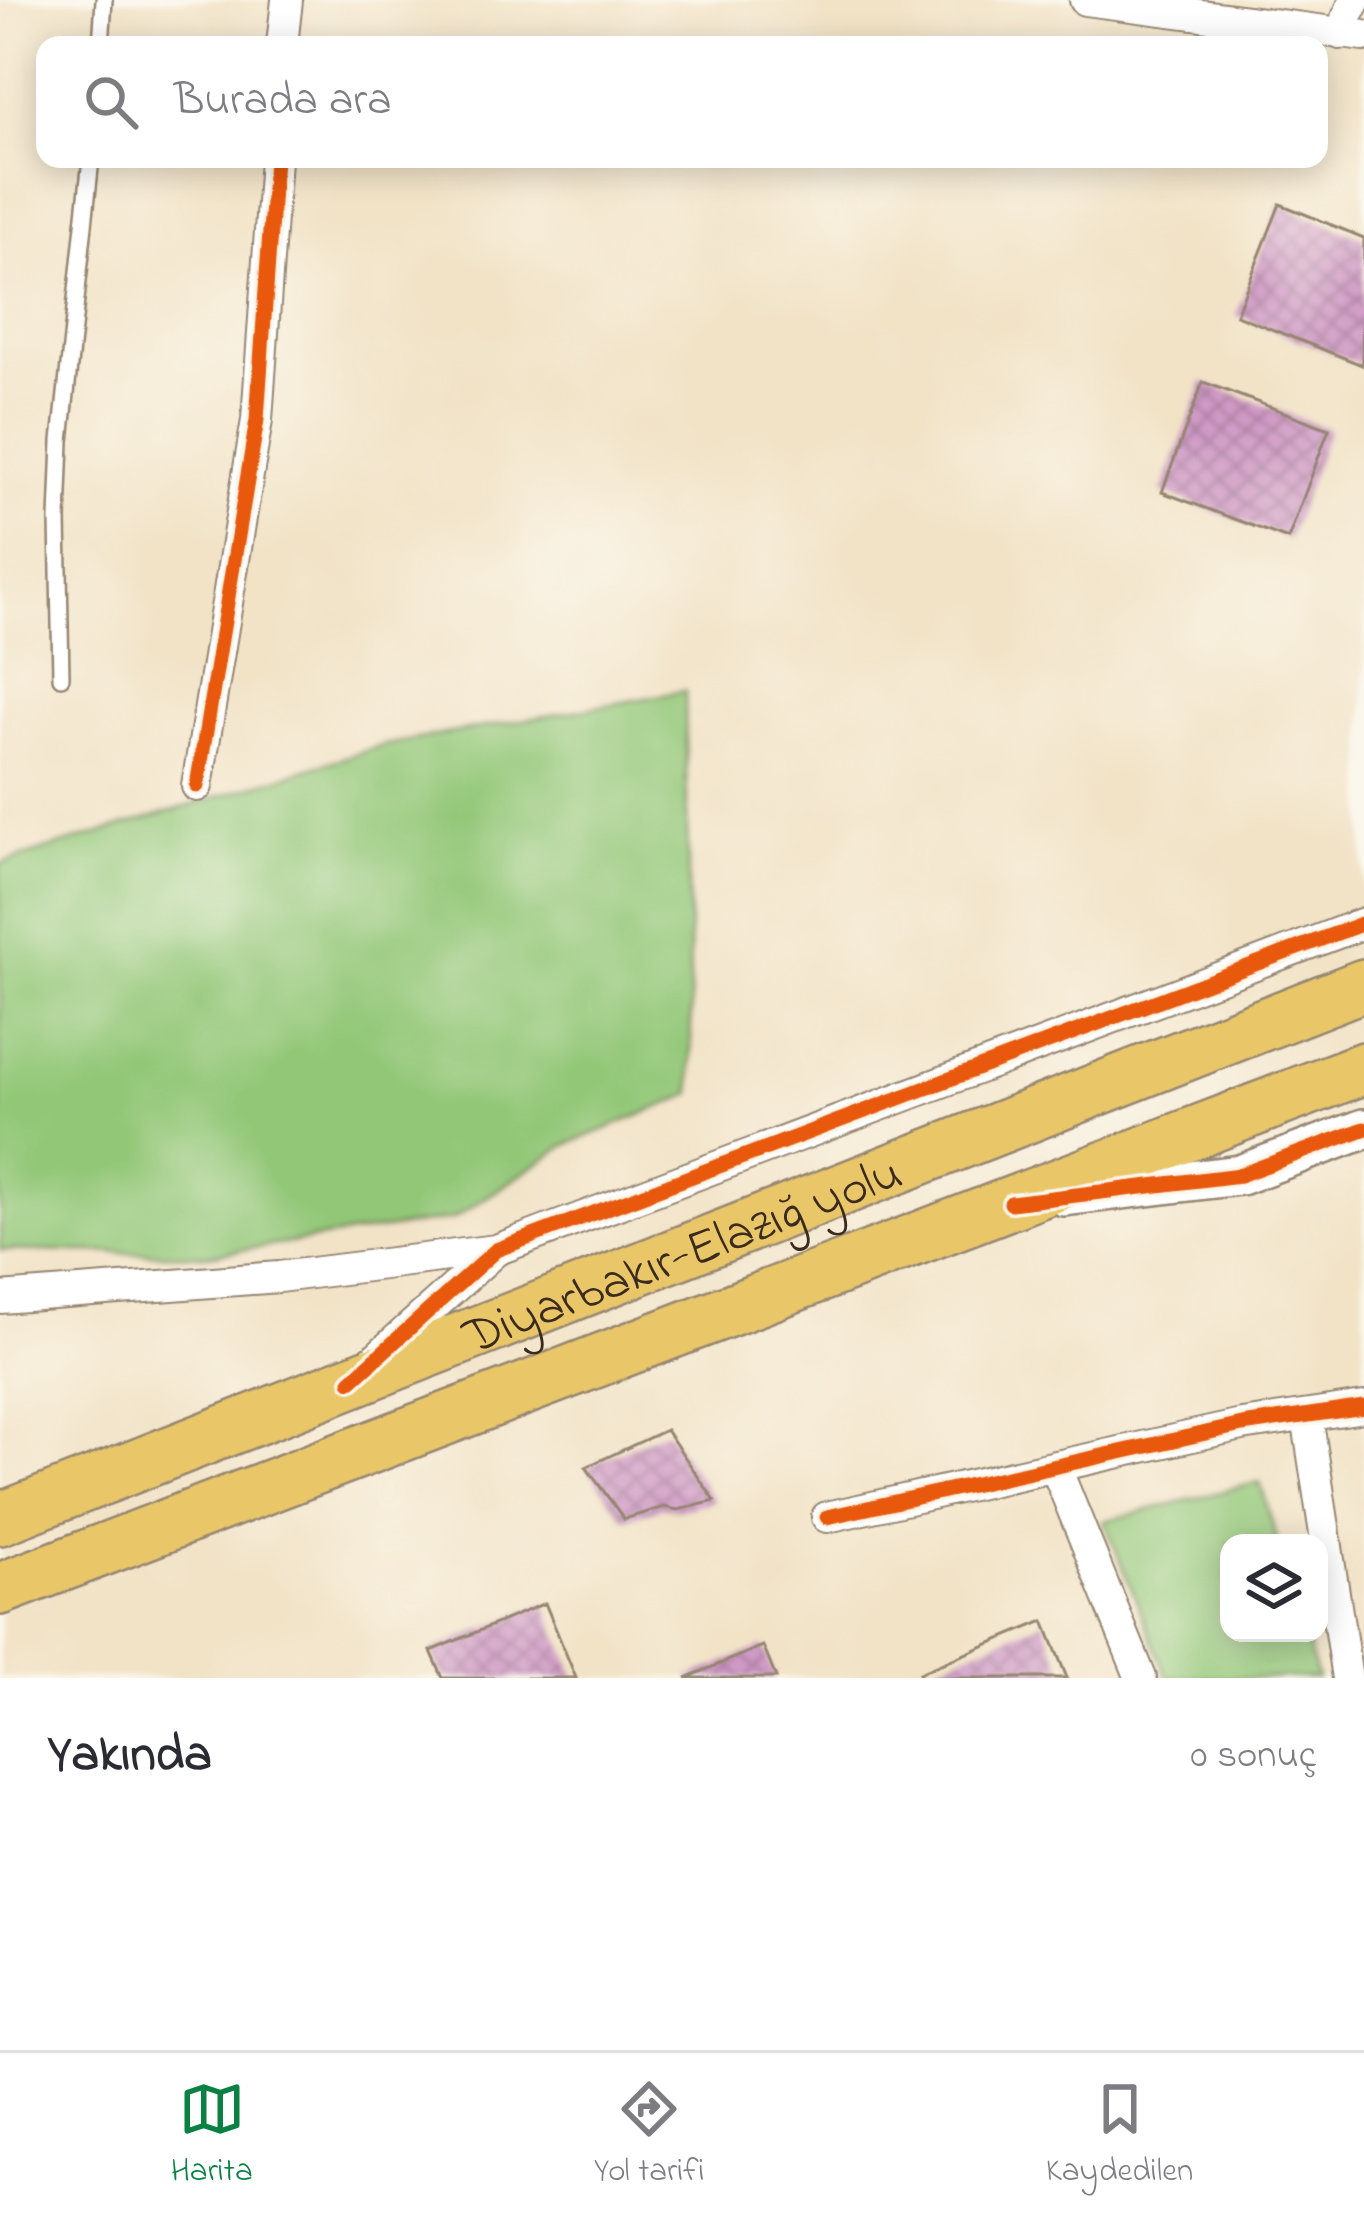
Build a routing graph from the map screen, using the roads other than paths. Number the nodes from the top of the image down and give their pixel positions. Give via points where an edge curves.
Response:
1 (104, 0) edge
2 (287, 0) edge
3 (1355, 0) edge
4 (1102, 1) edge
5 (1221, 10) edge
6 (1352, 35) edge
7 (102, 36) edge
8 (283, 36) edge
9 (90, 168) edge
10 (275, 168) edge
11 (61, 677) dead end
12 (196, 786) dead end
13 (1364, 923) edge
14 (1364, 985) edge
15 (1364, 1068) edge
16 (1364, 1129) edge
17 (1011, 1202) junction
18 (496, 1250) junction
19 (0, 1298) edge
20 (351, 1381) junction
21 (1364, 1407) edge
22 (1307, 1416) junction
23 (1055, 1466) junction
24 (827, 1517) dead end
25 (0, 1519) edge
26 (0, 1589) edge
27 (1141, 1678) edge
28 (1347, 1678) edge

1 - 7 lane
2 - 8 street
3 - 6 street
4 - 5 street
5 - 6 street
9 - 11 lane via 61,441
10 - 12 street via 257,420
13 - 18 street
14 - 20 highway, Diyarbakır-Elazığ yolu
15 - 17 highway, Diyarbakır-Elazığ yolu
16 - 17 street via 1240,1175
17 - 26 highway, Diyarbakır-Elazığ yolu
18 - 19 street
18 - 20 street
20 - 25 highway, Diyarbakır-Elazığ yolu
21 - 22 street
22 - 23 street
22 - 28 street
23 - 24 street
23 - 27 street

